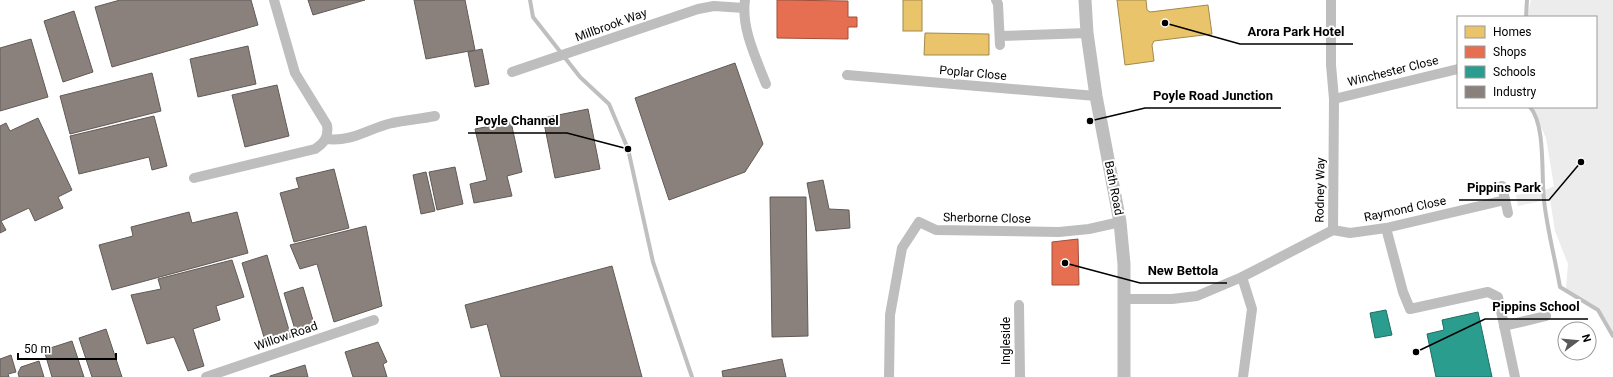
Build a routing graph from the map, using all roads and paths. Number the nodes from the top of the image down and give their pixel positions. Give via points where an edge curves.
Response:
1 (274, 0) edge
2 (996, 0) edge
3 (1086, 0) edge
4 (1331, 0) edge
5 (745, 4) edge
6 (1087, 33) junction
7 (1457, 69) edge
8 (512, 72) dead end
9 (847, 76) dead end
10 (766, 84) dead end
11 (1096, 96) junction
12 (1334, 99) junction
13 (435, 116) dead end
14 (326, 139) junction
15 (194, 178) dead end
16 (1502, 186) dead end
17 (1505, 200) junction
18 (1508, 213) dead end
19 (1120, 222) junction
20 (1386, 228) junction
21 (1333, 230) junction
22 (1242, 277) junction
23 (1125, 299) junction
24 (1019, 305) dead end
25 (1546, 316) dead end
26 (374, 320) dead end
27 (1504, 326) junction
28 (206, 377) edge
29 (889, 377) edge
30 (1020, 377) edge
31 (1124, 377) edge
32 (1243, 377) edge
33 (1515, 377) edge

1 - 14 street via 295,73 327,125
2 - 6 street via 1000,40
3 - 6 street, Bath Road
4 - 12 street, Rodney Way
5 - 8 street, Millbrook Way via 698,9
5 - 10 street via 748,37
6 - 11 street, Bath Road
7 - 12 street, Winchester Close
9 - 11 street, Poplar Close
11 - 19 street, Bath Road
12 - 21 street, Rodney Way
13 - 14 street via 392,123 360,136
14 - 15 street via 314,149
16 - 17 street
17 - 18 street
17 - 20 street, Raymond Close
19 - 23 street, Bath Road
19 - 29 street, Sherborne Close via 1059,232 936,230 919,222 902,248 890,315
20 - 21 street, Raymond Close via 1350,233
20 - 27 street via 1410,309 1488,292 1498,297
21 - 22 street, Rodney Way
22 - 23 street, Rodney Way via 1197,296
22 - 32 street via 1252,310
23 - 31 street, Bath Road
24 - 30 street, Ingleside
25 - 27 street
26 - 28 street, Willow Road
27 - 33 street

